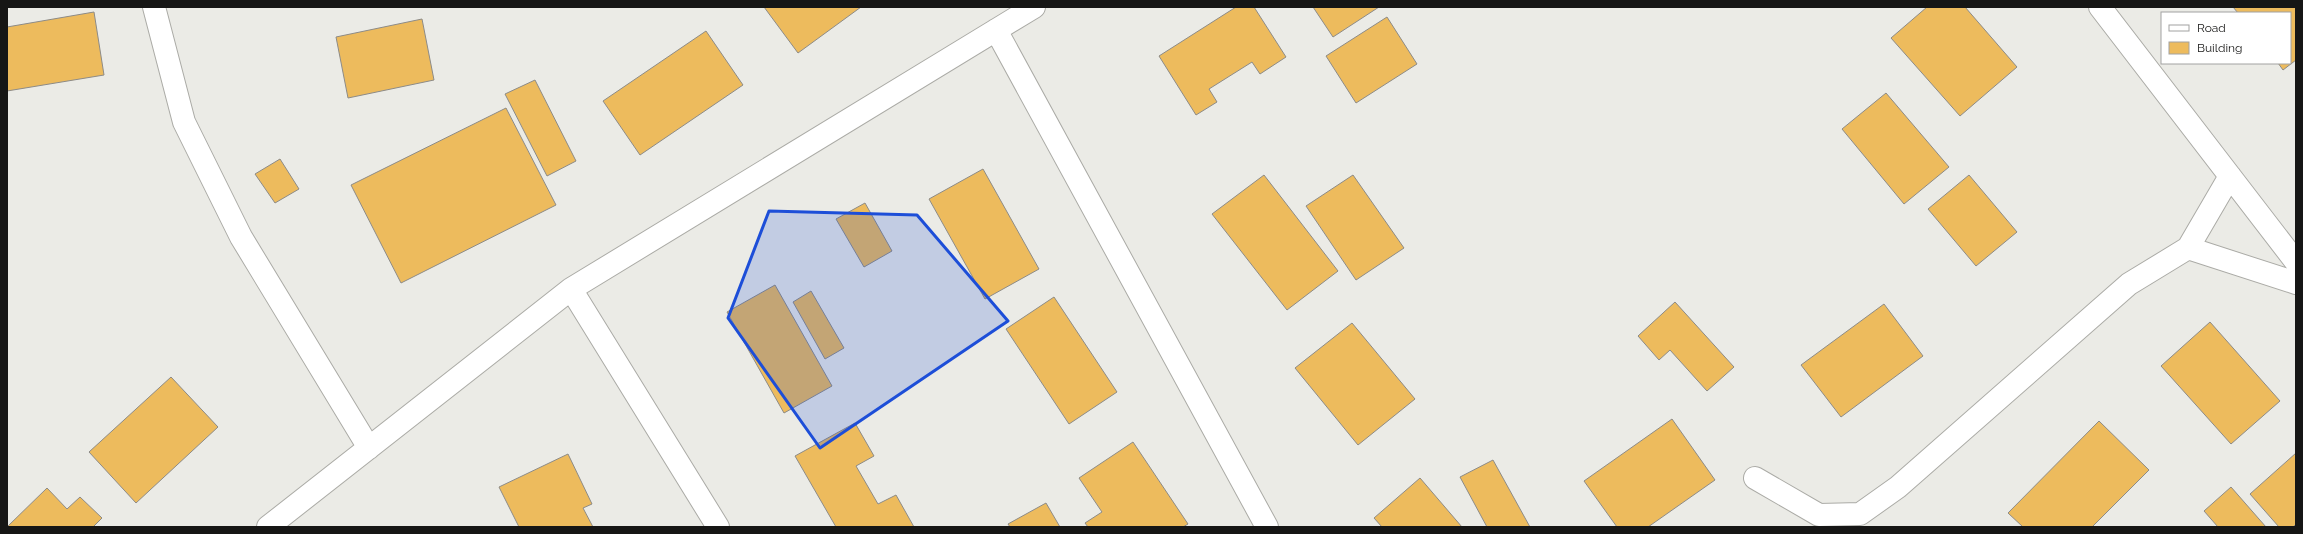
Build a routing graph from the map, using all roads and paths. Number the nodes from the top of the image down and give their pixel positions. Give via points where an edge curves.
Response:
1 (154, 7) edge
2 (1034, 7) edge
3 (2100, 7) edge
4 (996, 30) junction
5 (2230, 176) junction
6 (2188, 248) junction
7 (2296, 262) edge
8 (2296, 283) edge
9 (571, 289) junction
10 (369, 448) junction
11 (1755, 478) dead end
12 (268, 527) edge
13 (718, 527) edge
14 (1267, 527) edge

1 - 10 street via 184,122 241,237
2 - 4 street
3 - 5 street
4 - 9 street
4 - 14 street
5 - 6 street
5 - 7 street
6 - 8 street
6 - 11 street via 2129,284 1898,487 1860,514 1819,515
9 - 10 street
9 - 13 street
10 - 12 street

